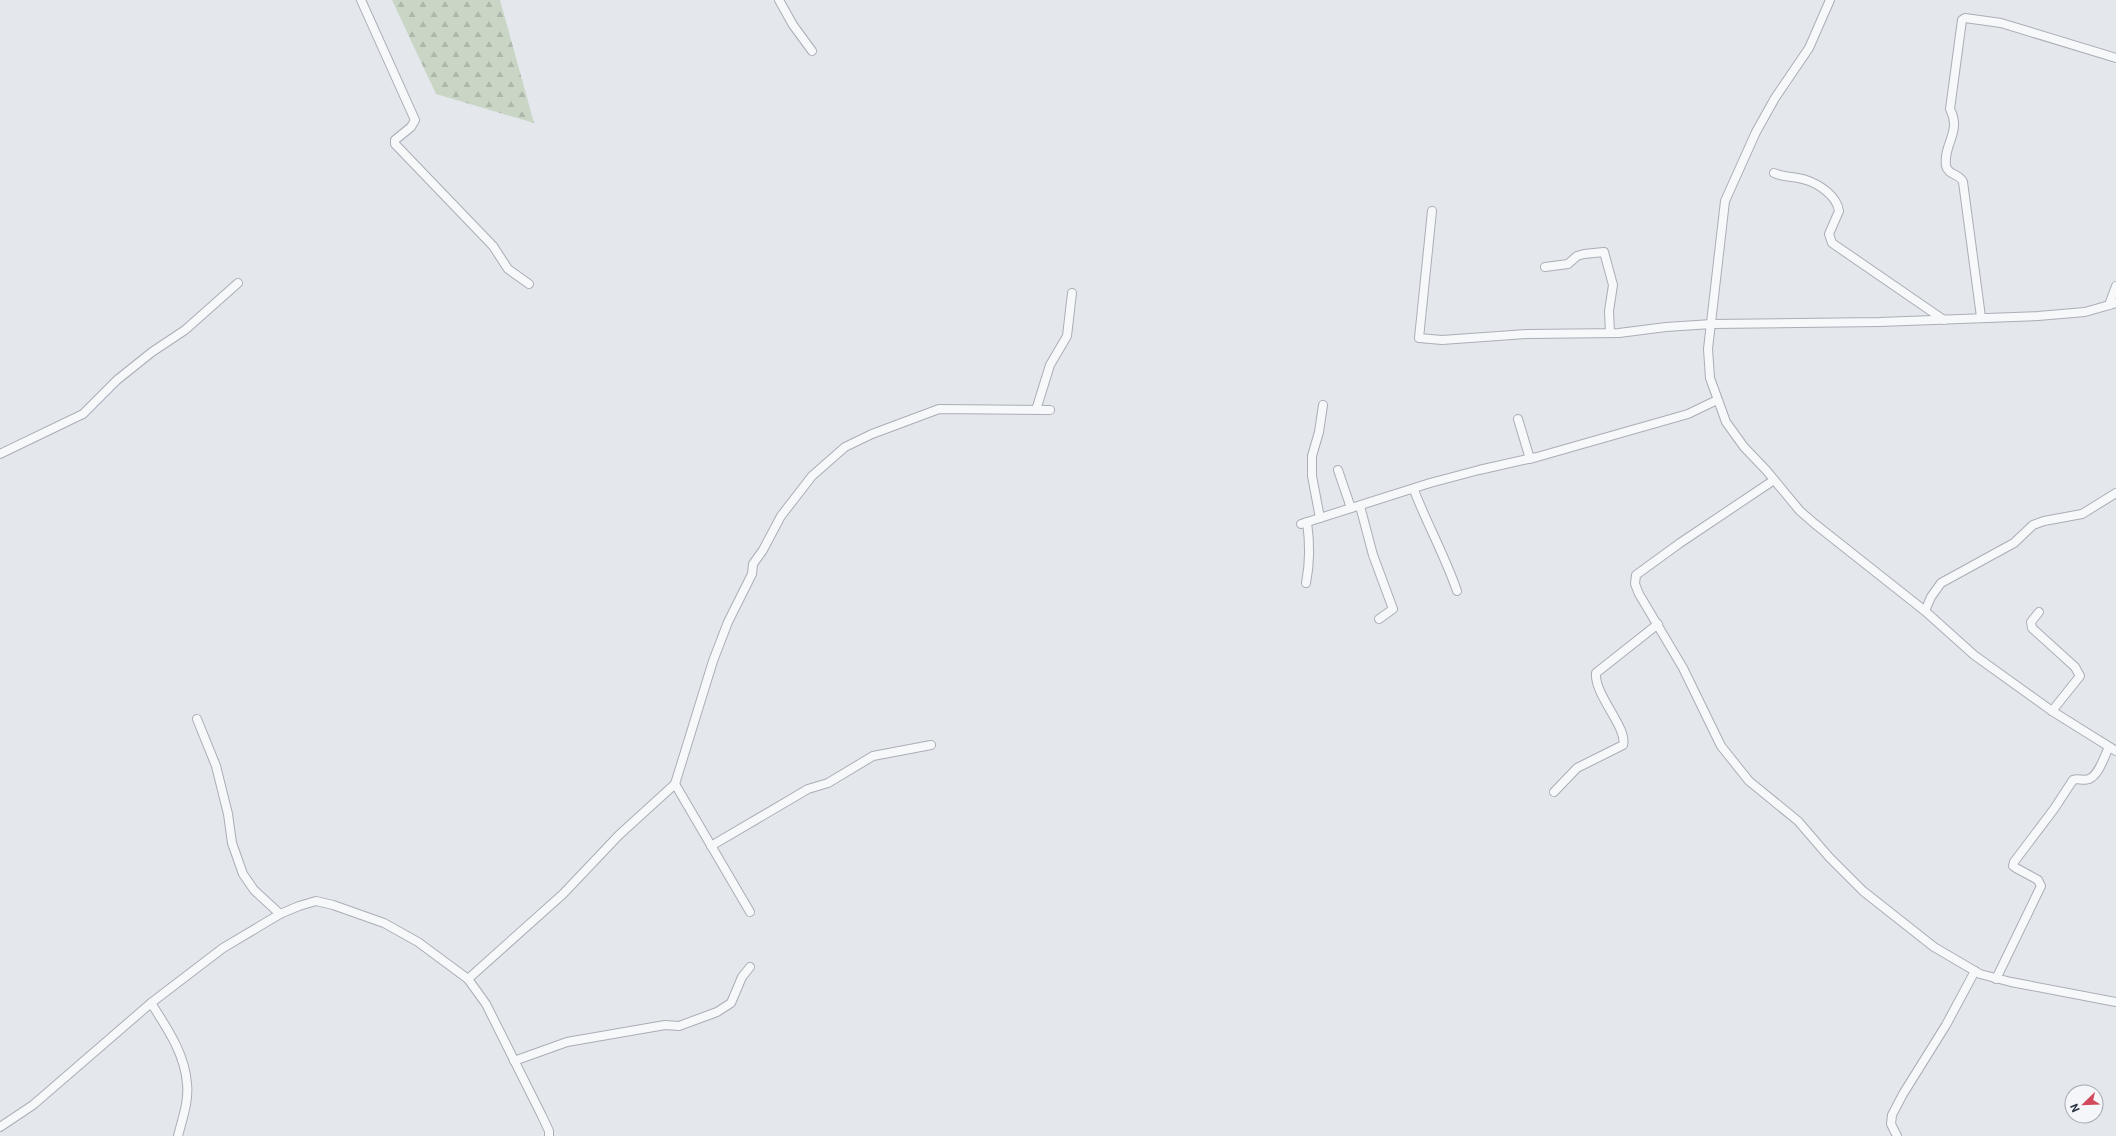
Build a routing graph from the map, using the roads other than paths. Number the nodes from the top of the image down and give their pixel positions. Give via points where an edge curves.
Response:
1 (361, 0) edge
2 (779, 0) edge
3 (1830, 0) edge
4 (812, 51) dead end
5 (2116, 58) edge
6 (1774, 173) dead end
7 (1432, 211) dead end
8 (1544, 267) dead end
9 (238, 282) dead end
10 (529, 284) dead end
11 (2116, 286) edge
12 (1072, 293) dead end
13 (2113, 304) edge
14 (1981, 317) junction
15 (1944, 320) junction
16 (1712, 324) junction
17 (1610, 333) junction
18 (1717, 400) junction
19 (1323, 405) dead end
20 (1036, 410) junction
21 (1050, 410) dead end
22 (1518, 418) dead end
23 (0, 454) edge
24 (1530, 459) junction
25 (1338, 470) dead end
26 (1774, 480) junction
27 (1414, 490) junction
28 (2116, 493) edge
29 (1360, 506) junction
30 (1351, 508) junction
31 (1320, 518) junction
32 (1306, 584) dead end
33 (1457, 591) dead end
34 (1925, 612) junction
35 (2040, 612) dead end
36 (1379, 619) dead end
37 (1658, 624) junction
38 (2052, 711) junction
39 (197, 719) dead end
40 (931, 744) dead end
41 (2113, 749) edge
42 (675, 784) junction
43 (1554, 792) dead end
44 (711, 846) junction
45 (750, 912) dead end
46 (280, 914) junction
47 (750, 967) dead end
48 (1975, 971) junction
49 (468, 979) junction
50 (1996, 979) junction
51 (2116, 1002) edge
52 (151, 1003) junction
53 (514, 1060) junction
54 (0, 1127) edge
55 (178, 1136) edge
56 (549, 1136) edge
57 (1896, 1136) edge

1 - 10 street via 415,120 412,127 395,140 395,144 492,246 508,269
2 - 4 street
3 - 16 street via 1809,48 1775,98 1756,132 1725,201
5 - 14 street via 2001,23 1965,18 1962,20 1950,109 1954,120 1954,134 1948,144 1946,166 1962,178 1963,182
6 - 15 street via 1805,179 1820,186 1838,206 1839,211 1829,234 1832,242
7 - 17 street via 1419,338 1442,340 1527,334
8 - 17 street via 1568,264 1577,256 1584,254 1604,252 1613,284 1609,311
9 - 23 street via 185,330 117,380 83,414
11 - 13 street
12 - 20 street via 1067,336 1050,365
13 - 14 street via 2064,315
14 - 15 street
15 - 16 street
16 - 17 street
16 - 18 street via 1708,349 1710,378
18 - 24 street via 1688,414
18 - 26 street via 1726,422 1744,447
19 - 31 street via 1320,432 1312,456 1312,476
20 - 21 street
20 - 42 street via 938,409 845,447 812,476 781,516 753,564 752,574 728,622 713,661
22 - 24 street
24 - 27 street via 1479,470
25 - 30 street
26 - 34 street via 1800,511
26 - 37 street via 1636,575 1635,584 1639,594
27 - 29 street
27 - 33 street
28 - 34 street via 2082,514 2044,521 2033,526 2014,543 1941,583
29 - 30 street
29 - 36 street via 1373,555 1393,609
30 - 31 street
31 - 32 street via 1304,523 1310,539
34 - 38 street via 1974,655
35 - 38 street via 2031,622 2032,628 2075,667 2080,676
37 - 43 street via 1596,673 1598,687 1623,736 1622,745 1577,768
37 - 48 street via 1683,668 1721,746 1749,781 1798,821 1829,857 1869,896 1934,947
38 - 41 street
39 - 46 street via 216,766 232,843 241,869 254,890
40 - 44 street via 873,756 828,783 808,789
41 - 50 street via 2094,776 2084,780 2073,780 2014,862 2013,866 2038,880 2041,886
42 - 44 street
42 - 49 street via 619,835 563,894
44 - 45 street
46 - 49 street via 316,901 333,905 384,923 418,942
46 - 52 street via 223,948
47 - 53 street via 742,977 731,1003 717,1012 679,1026 665,1025 568,1042
48 - 50 street
48 - 57 street via 1946,1026 1892,1115 1891,1124
49 - 53 street via 486,1004
50 - 51 street
52 - 54 street via 33,1105
52 - 55 street via 170,1033 183,1063 188,1085 185,1111
53 - 56 street via 549,1131

